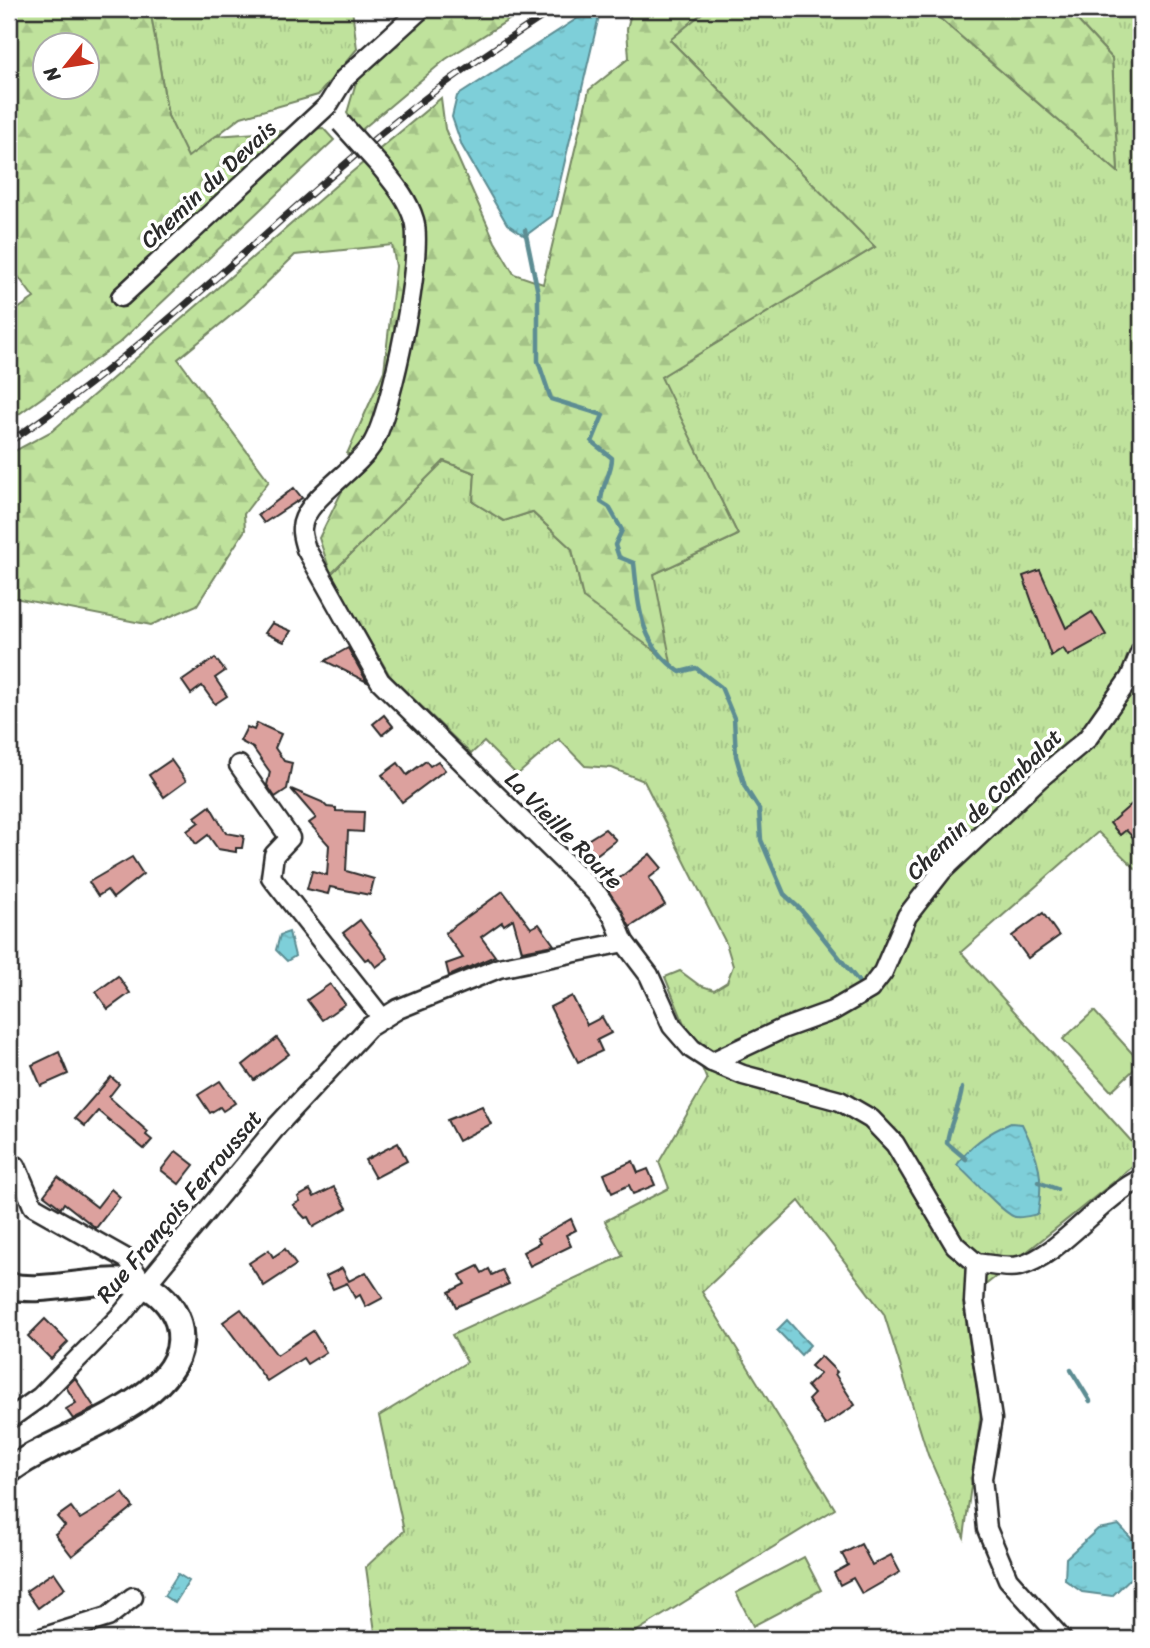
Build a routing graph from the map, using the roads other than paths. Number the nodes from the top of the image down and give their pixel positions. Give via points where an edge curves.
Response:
1 (421, 9) edge
2 (328, 105) junction
3 (121, 297) dead end
4 (1141, 651) edge
5 (239, 765) dead end
6 (624, 942) junction
7 (382, 1018) junction
8 (712, 1062) junction
9 (16, 1166) dead end
10 (1141, 1179) edge
11 (976, 1263) junction
12 (144, 1285) junction
13 (9, 1286) edge
14 (9, 1419) edge
15 (9, 1471) edge
16 (133, 1597) dead end
17 (38, 1639) edge
18 (1062, 1639) edge

1 - 2 street via 344,79
2 - 3 street, Chemin du Devais
2 - 6 street, La Vieille Route, bridge via 405,199 415,221 416,256 385,417 355,468 310,506 302,527 306,549 380,681 598,895
4 - 8 street, Chemin de Combalat via 1130,678 1087,739 935,880 907,916 883,972 870,989 832,1012 782,1029
5 - 7 street via 290,838 274,855 271,877
6 - 7 street, Rue François Ferroussat via 499,968
6 - 8 street, La Vieille Route via 649,975 672,1026
7 - 12 street, Rue François Ferroussat via 278,1125
8 - 11 street, La Vieille Route via 840,1101 870,1119 895,1144 955,1245
9 - 12 street via 33,1206 127,1259
10 - 11 street via 1040,1257 1018,1267
11 - 18 street via 974,1302 992,1419 982,1478 987,1528 1008,1579
12 - 13 main road via 123,1282 27,1290
12 - 14 street, Rue François Ferroussat via 107,1331 40,1397
12 - 15 main road via 174,1312 180,1332 178,1353 169,1373 148,1394
16 - 17 street via 108,1617

